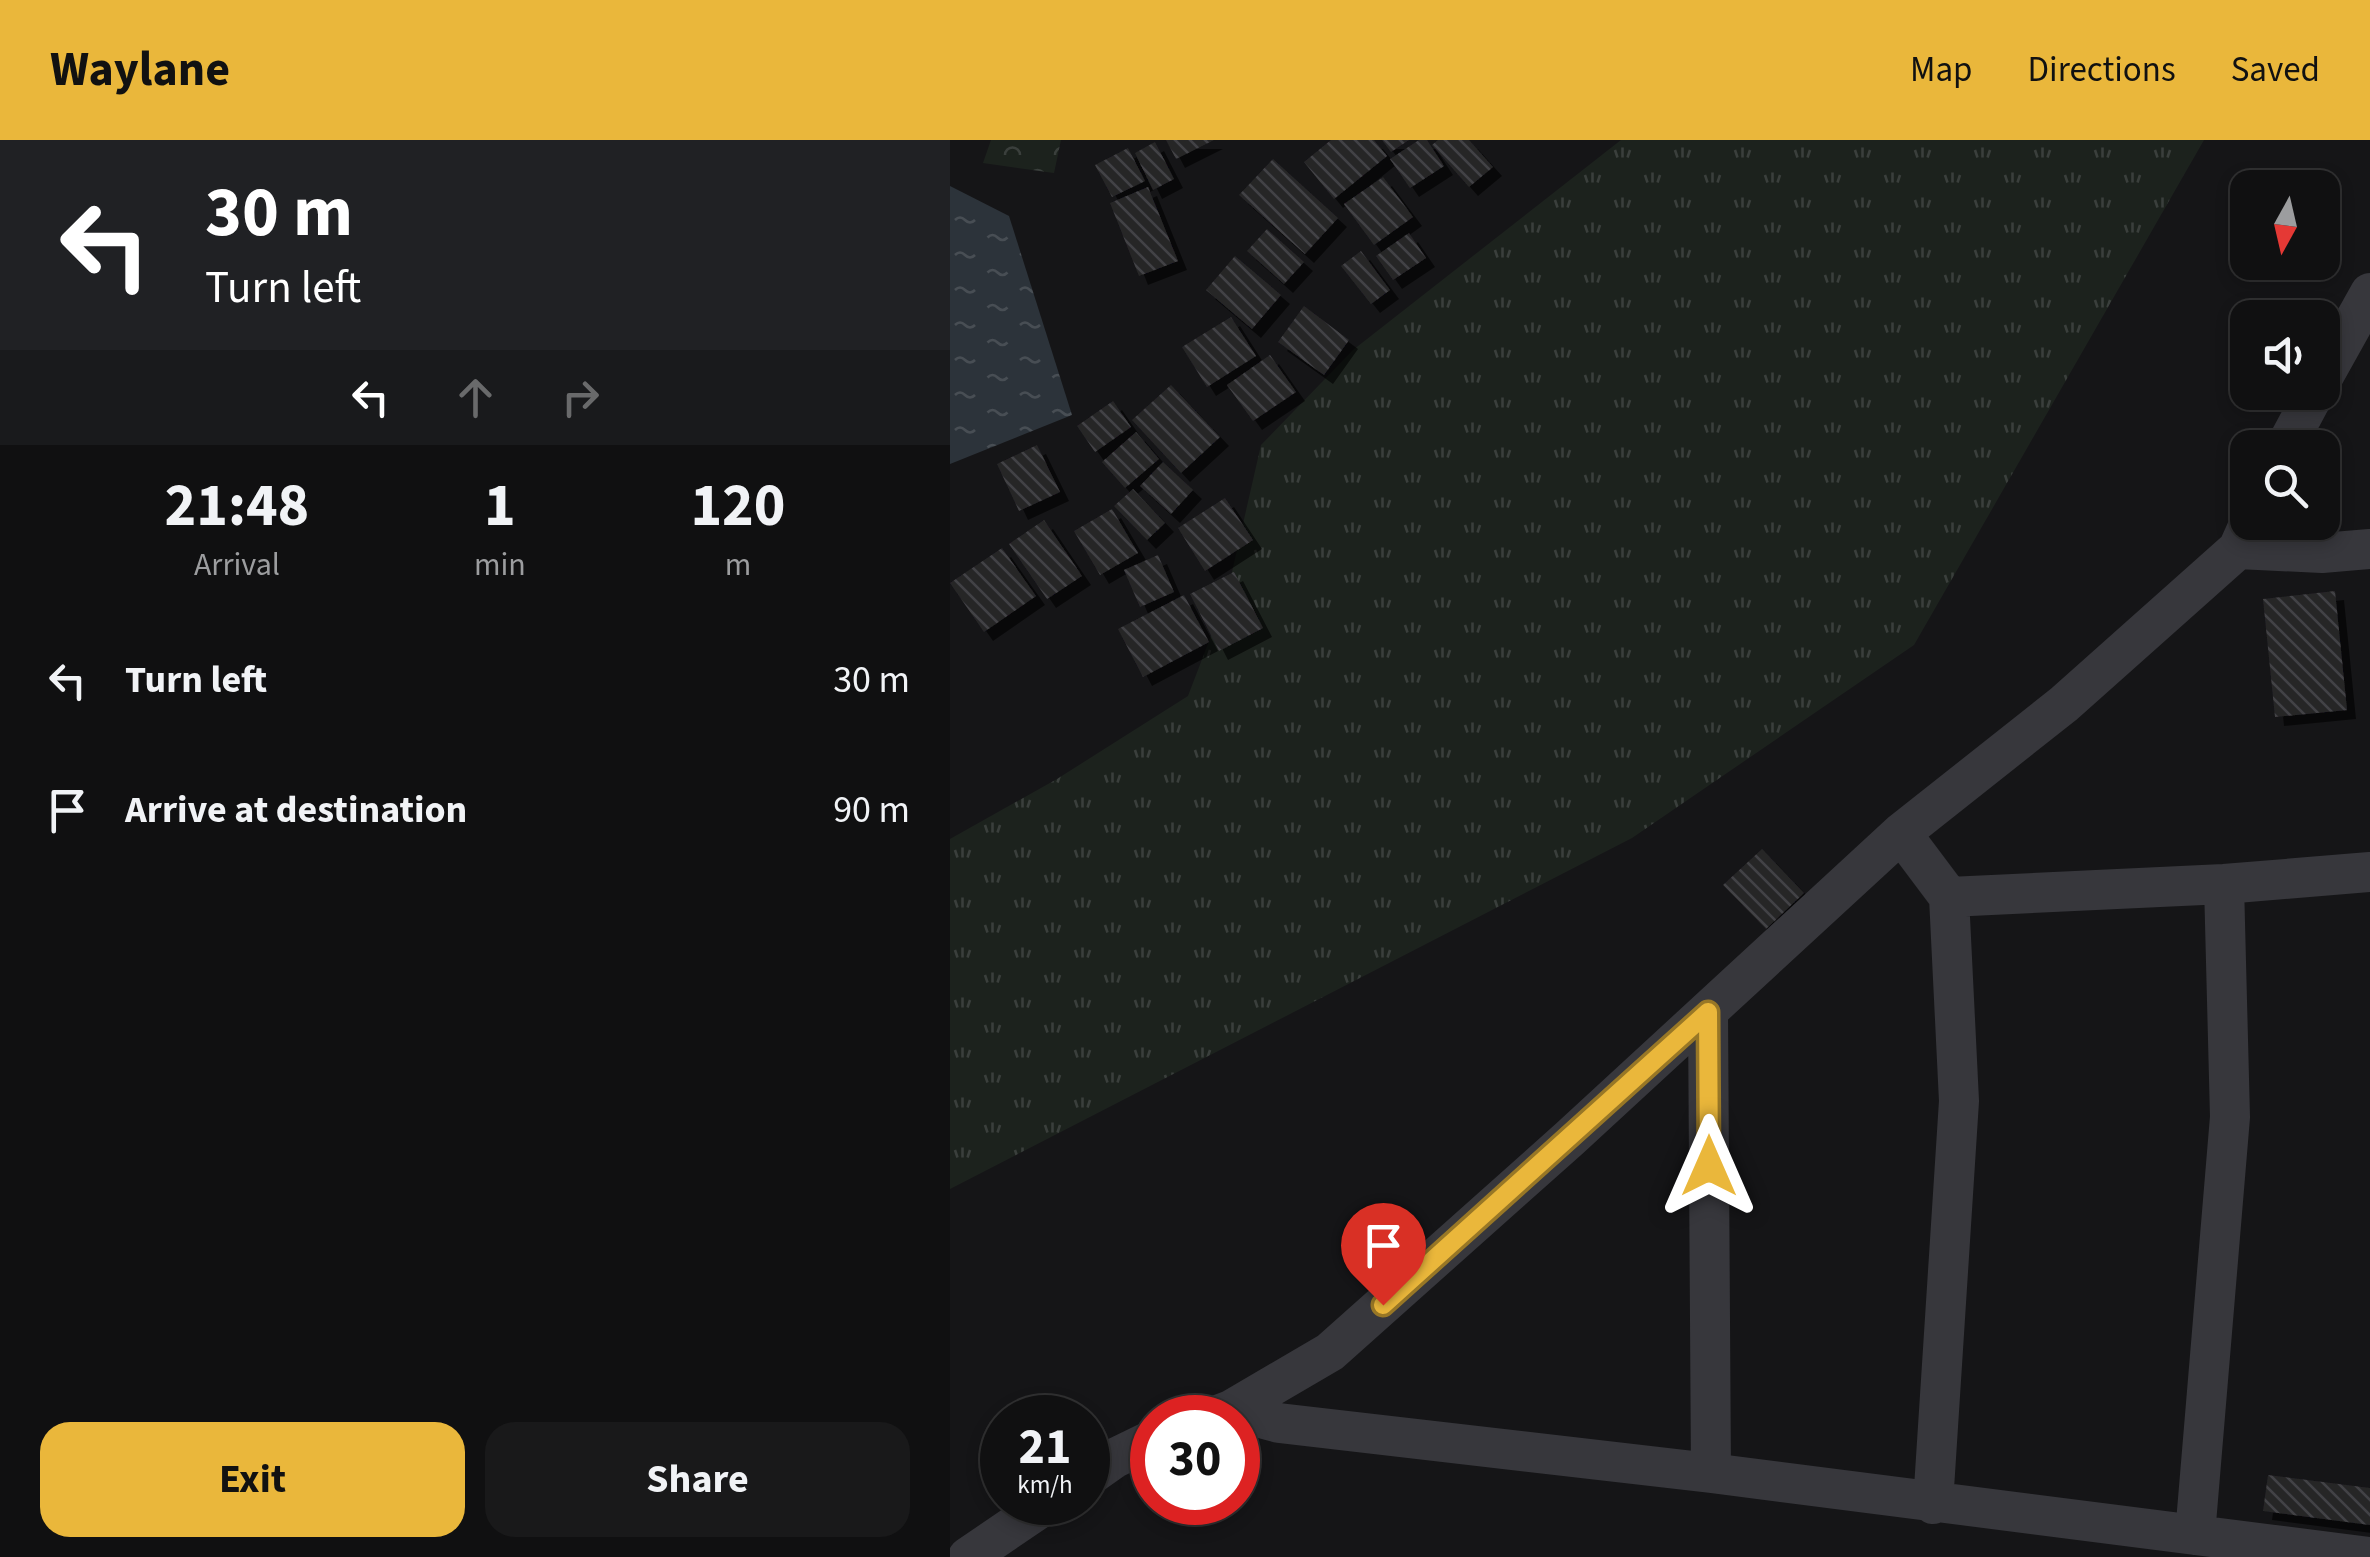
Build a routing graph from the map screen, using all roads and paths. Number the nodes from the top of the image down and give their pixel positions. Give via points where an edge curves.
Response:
1 (2370, 293) edge
2 (2340, 346) edge
3 (2240, 540) edge
4 (2264, 540) edge
5 (2370, 549) edge
6 (1901, 834) junction
7 (2370, 872) edge
8 (2224, 884) junction
9 (1949, 897) junction
10 (1708, 1012) junction
11 (1254, 1395) edge
12 (1260, 1420) edge
13 (1711, 1473) junction
14 (1933, 1504) junction
15 (1015, 1525) edge
16 (2194, 1535) junction
17 (968, 1557) edge
18 (2368, 1557) edge

1 - 2 street
3 - 6 street via 2064,704
4 - 5 street via 2322,552
6 - 9 street
6 - 10 street
7 - 8 street
8 - 9 street
8 - 16 street via 2230,1118
9 - 14 street via 1959,1101
10 - 11 street via 1330,1352
10 - 13 street
12 - 13 street
13 - 14 street
14 - 16 street
15 - 17 street
16 - 18 street

